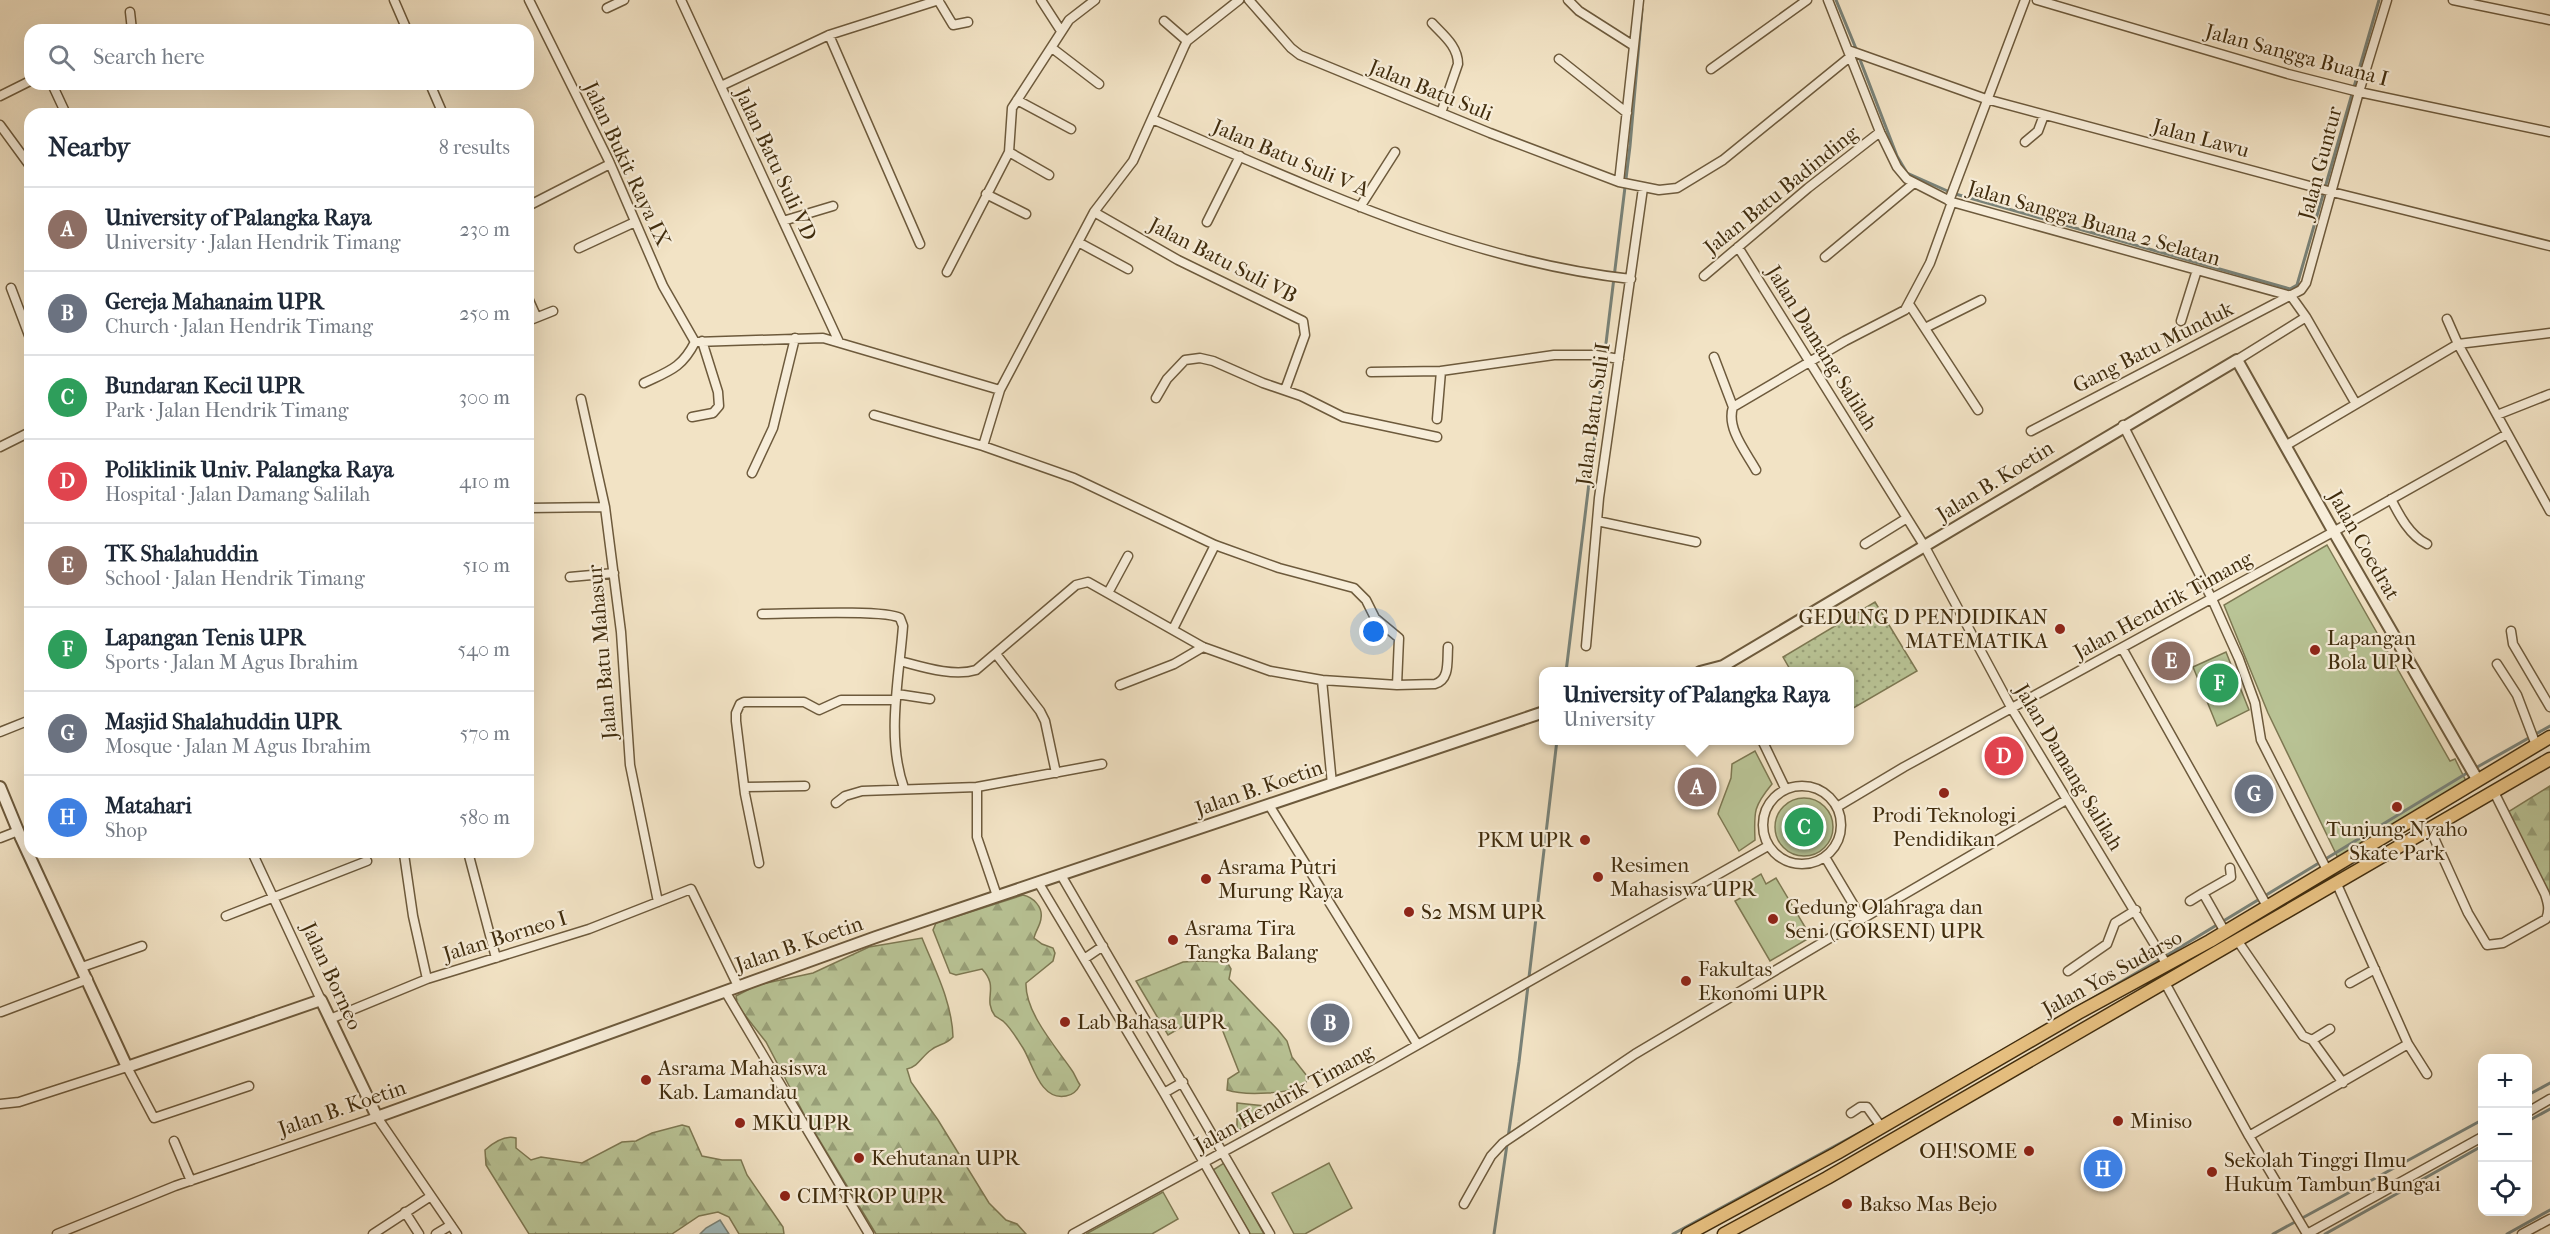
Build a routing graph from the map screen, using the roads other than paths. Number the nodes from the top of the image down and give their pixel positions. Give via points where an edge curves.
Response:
1 (394, 0) edge
2 (529, 0) edge
3 (624, 0) edge
4 (681, 0) edge
5 (938, 0) edge
6 (1041, 0) edge
7 (1095, 0) edge
8 (1239, 0) edge
9 (1249, 0) edge
10 (1568, 0) edge
11 (1639, 0) edge
12 (1807, 0) edge
13 (1828, 0) edge
14 (2025, 0) edge
15 (2037, 0) edge
16 (2387, 0) edge
17 (2453, 0) edge
18 (607, 8) dead end
19 (130, 12) dead end
20 (2550, 20) edge
21 (1164, 21) dead end
22 (968, 22) dead end
23 (1432, 23) dead end
24 (131, 24) edge
25 (404, 24) edge
26 (1061, 31) junction
27 (829, 35) junction
28 (1188, 41) junction
29 (1634, 46) junction
30 (1052, 48) junction
31 (1849, 53) junction
32 (1559, 59) dead end
33 (1711, 69) dead end
34 (24, 84) edge
35 (1099, 84) dead end
36 (721, 86) junction
37 (55, 90) edge
38 (433, 90) edge
39 (2359, 92) junction
40 (0, 96) edge
41 (1986, 99) junction
42 (1017, 100) junction
43 (63, 108) edge
44 (440, 108) edge
45 (1441, 113) junction
46 (1627, 113) junction
47 (2044, 115) junction
48 (1152, 119) junction
49 (0, 124) edge
50 (1071, 129) dead end
51 (1880, 132) junction
52 (2550, 132) edge
53 (2025, 142) dead end
54 (1009, 152) junction
55 (1395, 152) dead end
56 (1240, 156) junction
57 (24, 158) edge
58 (610, 164) junction
59 (1049, 175) dead end
60 (1620, 182) junction
61 (1914, 183) junction
62 (1642, 188) junction
63 (2332, 192) junction
64 (986, 194) junction
65 (1950, 202) junction
66 (534, 203) edge
67 (833, 206) dead end
68 (1360, 207) junction
69 (1094, 212) junction
70 (1026, 214) dead end
71 (783, 220) junction
72 (635, 222) junction
73 (1207, 222) dead end
74 (1078, 242) junction
75 (920, 244) dead end
76 (2550, 246) edge
77 (1738, 247) junction
78 (579, 249) dead end
79 (1825, 258) dead end
80 (1128, 269) dead end
81 (2197, 270) junction
82 (947, 272) dead end
83 (1704, 276) dead end
84 (1631, 279) junction
85 (10, 288) dead end
86 (2291, 296) junction
87 (1982, 300) dead end
88 (1909, 304) junction
89 (554, 311) dead end
90 (2306, 316) junction
91 (534, 318) edge
92 (2447, 319) dead end
93 (2181, 321) dead end
94 (24, 324) edge
95 (1925, 328) junction
96 (2550, 333) edge
97 (795, 338) junction
98 (698, 342) junction
99 (839, 342) junction
100 (2458, 344) junction
101 (1714, 357) dead end
102 (1614, 358) junction
103 (2236, 360) junction
104 (1809, 362) junction
105 (1441, 371) junction
106 (1371, 372) dead end
107 (644, 383) dead end
108 (1000, 390) junction
109 (1285, 390) junction
110 (2550, 394) edge
111 (1155, 398) dead end
112 (581, 399) dead end
113 (2356, 404) junction
114 (1735, 405) junction
115 (1978, 411) dead end
116 (874, 415) dead end
117 (2497, 415) junction
118 (692, 417) dead end
119 (1437, 419) dead end
120 (2123, 425) junction
121 (2031, 431) dead end
122 (2506, 434) junction
123 (24, 435) edge
124 (1437, 437) dead end
125 (983, 446) junction
126 (2285, 446) junction
127 (0, 447) edge
128 (1756, 470) dead end
129 (752, 472) dead end
130 (2391, 499) junction
131 (605, 507) junction
132 (534, 508) edge
133 (2550, 512) edge
134 (1907, 518) junction
135 (1597, 520) junction
136 (2334, 532) junction
137 (1696, 542) dead end
138 (1865, 544) dead end
139 (2427, 544) dead end
140 (1215, 545) junction
141 (1925, 547) junction
142 (1128, 556) dead end
143 (614, 573) junction
144 (570, 577) dead end
145 (1108, 593) junction
146 (2212, 599) junction
147 (762, 614) dead end
148 (1173, 629) junction
149 (2511, 631) dead end
150 (1586, 646) dead end
151 (1203, 647) junction
152 (1448, 647) dead end
153 (2122, 648) junction
154 (996, 654) junction
155 (900, 661) junction
156 (2497, 664) dead end
157 (1727, 667) edge
158 (1322, 680) junction
159 (1120, 685) dead end
160 (1397, 685) junction
161 (897, 697) junction
162 (930, 699) dead end
163 (2550, 707) edge
164 (2012, 709) junction
165 (1539, 714) edge
166 (24, 722) edge
167 (0, 732) edge
168 (2550, 737) edge
169 (1764, 745) edge
170 (2536, 745) junction
171 (2550, 759) edge
172 (1102, 764) dead end
173 (1056, 773) junction
174 (2477, 779) junction
175 (1332, 784) junction
176 (805, 786) dead end
177 (0, 787) edge
178 (745, 787) junction
179 (976, 787) junction
180 (904, 788) junction
181 (1785, 788) junction
182 (2494, 792) junction
183 (2066, 801) junction
184 (836, 803) dead end
185 (1269, 806) junction
186 (1837, 807) junction
187 (2430, 830) junction
188 (23, 835) edge
189 (0, 838) edge
190 (1768, 846) junction
191 (1825, 857) junction
192 (33, 858) edge
193 (255, 858) edge
194 (405, 858) edge
195 (470, 858) edge
196 (367, 861) dead end
197 (759, 863) dead end
198 (2230, 868) dead end
199 (2327, 870) junction
200 (1061, 874) junction
201 (1038, 882) junction
202 (2336, 882) junction
203 (2203, 893) junction
204 (272, 896) junction
205 (997, 896) junction
206 (2190, 901) dead end
207 (658, 902) junction
208 (2267, 906) junction
209 (2136, 910) junction
210 (226, 916) dead end
211 (1862, 919) junction
212 (2225, 932) junction
213 (2237, 939) junction
214 (142, 946) dead end
215 (1103, 946) junction
216 (496, 958) junction
217 (1084, 958) junction
218 (2164, 960) junction
219 (82, 967) junction
220 (2375, 969) junction
221 (2068, 971) dead end
222 (87, 979) junction
223 (427, 979) junction
224 (2164, 981) junction
225 (2350, 983) dead end
226 (738, 986) junction
227 (725, 991) junction
228 (321, 1000) junction
229 (1, 1012) edge
230 (330, 1019) junction
231 (2330, 1029) dead end
232 (2312, 1040) junction
233 (1417, 1044) junction
234 (2408, 1044) junction
235 (127, 1067) junction
236 (2427, 1074) dead end
237 (1183, 1082) junction
238 (2343, 1083) junction
239 (249, 1086) dead end
240 (1164, 1093) junction
241 (2550, 1099) edge
242 (0, 1104) edge
243 (2532, 1110) edge
244 (1851, 1113) dead end
245 (377, 1117) junction
246 (1882, 1128) junction
247 (2248, 1136) junction
248 (2478, 1139) edge
249 (174, 1141) dead end
250 (1222, 1152) junction
251 (1838, 1153) junction
252 (1204, 1162) junction
253 (1847, 1166) junction
254 (191, 1181) junction
255 (431, 1196) junction
256 (1464, 1204) dead end
257 (405, 1212) junction
258 (2550, 1219) edge
259 (451, 1225) junction
260 (74, 1231) edge
261 (1691, 1233) edge
262 (57, 1234) edge
263 (373, 1234) edge
264 (419, 1234) edge
265 (436, 1234) edge
266 (457, 1234) edge
267 (869, 1234) edge
268 (1073, 1234) edge
269 (1245, 1234) edge
270 (1270, 1234) edge
271 (1724, 1234) edge
272 (2307, 1234) edge
273 (2522, 1234) edge

1 - 25 street
2 - 58 street, Jalan Bukit Raya IX
3 - 18 street
4 - 36 street, Jalan Batu Suli VD
5 - 22 street via 953,25
5 - 27 street
6 - 26 street
7 - 26 street
8 - 28 street
9 - 45 street, Jalan Batu Suli via 1300,55
10 - 29 street
11 - 29 street
12 - 33 street
13 - 31 street, Jalan Sangga Buana 2 Selatan
14 - 41 street
15 - 39 street, Jalan Sangga Buana I
16 - 39 street, Jalan Guntur
17 - 20 street
19 - 24 street
21 - 28 street
23 - 45 street via 1458,55
26 - 30 street
27 - 36 street
27 - 75 street
28 - 48 street
29 - 46 street
30 - 35 street
30 - 42 street
31 - 41 street, Jalan Lawu
31 - 51 street, Jalan Sangga Buana 2 Selatan
31 - 62 street via 1780,115 1701,175 1670,190
32 - 46 street
34 - 40 street
36 - 71 street, Jalan Batu Suli VD
37 - 43 street
38 - 44 street
39 - 52 street, Jalan Sangga Buana I
39 - 63 street, Jalan Guntur
41 - 47 street, Jalan Lawu
41 - 65 street
42 - 50 street
42 - 54 street via 1011,115
45 - 60 street, Jalan Batu Suli
46 - 60 street
47 - 53 street via 2038,131
47 - 63 street, Jalan Lawu
48 - 56 street, Jalan Batu Suli V A
48 - 69 street via 1132,161
49 - 57 street
51 - 61 street, Jalan Sangga Buana 2 Selatan via 1896,167
51 - 77 street, Jalan Batu Badinding
54 - 59 street
54 - 64 street
55 - 68 street
56 - 68 street, Jalan Batu Suli V A
56 - 73 street
58 - 66 street
58 - 72 street, Jalan Bukit Raya IX
60 - 62 street, Jalan Batu Suli
61 - 65 street, Jalan Sangga Buana 2 Selatan
61 - 79 street
62 - 84 street, Jalan Batu Suli I
63 - 76 street, Jalan Lawu
63 - 86 street, Jalan Guntur via 2306,283
64 - 70 street
64 - 82 street
65 - 81 street, Jalan Sangga Buana 2 Selatan
65 - 88 street via 1930,263
67 - 71 street
68 - 84 street, Jalan Batu Suli V A via 1415,229 1520,258
69 - 74 street
69 - 109 street, Jalan Batu Suli VB via 1178,260 1303,321 1305,335
71 - 99 street, Jalan Batu Suli VD
72 - 78 street
72 - 98 street, Jalan Bukit Raya IX via 663,286
74 - 80 street
74 - 108 street
77 - 83 street, Jalan Batu Badinding
77 - 104 street, Jalan Damang Salilah
81 - 86 street, Jalan Sangga Buana 2 Selatan
81 - 93 street
84 - 102 street, Jalan Batu Suli I
85 - 94 street
86 - 90 street
86 - 121 street, Gang Batu Munduk
87 - 95 street
88 - 95 street
88 - 104 street via 1901,313
89 - 91 street
90 - 103 street, Jalan B. Koetin
90 - 113 street
92 - 100 street
95 - 115 street
96 - 100 street
97 - 98 street
97 - 99 street
97 - 129 street via 773,428
98 - 107 street via 676,368
98 - 118 street, Jalan Bukit Raya IX via 717,392 718,406 713,413
99 - 108 street
100 - 113 street
100 - 117 street
101 - 114 street
102 - 105 street via 1554,355
102 - 135 street, Jalan Batu Suli I
103 - 120 street, Jalan B. Koetin
103 - 126 street, Jalan Coedrat
104 - 114 street
104 - 134 street, Jalan Damang Salilah
105 - 106 street
105 - 119 street
108 - 125 street
109 - 111 street via 1200,358 1185,360
109 - 124 street via 1358,422
110 - 117 street
112 - 131 street, Jalan Batu Mahasur
113 - 126 street
114 - 128 street via 1731,419 1736,435
116 - 125 street
117 - 122 street
120 - 141 street, Jalan B. Koetin
120 - 146 street
122 - 130 street, Jalan Hendrik Timang
122 - 133 street
123 - 127 street
125 - 140 street via 1074,478
126 - 136 street, Jalan Coedrat
130 - 136 street, Jalan Hendrik Timang
130 - 139 street via 2415,536
131 - 132 street
131 - 143 street, Jalan Batu Mahasur
134 - 138 street
134 - 141 street, Jalan Damang Salilah
135 - 137 street
135 - 150 street, Jalan Batu Suli I
136 - 146 street, Jalan Hendrik Timang
136 - 174 street, Jalan Coedrat
140 - 148 street
140 - 160 street via 1361,593 1375,618 1399,639
141 - 157 street, Jalan B. Koetin
141 - 164 street, Jalan Damang Salilah
142 - 145 street
143 - 144 street
143 - 207 street, Jalan Batu Mahasur via 630,765
145 - 148 street
145 - 154 street via 1088,582 1076,585
146 - 153 street, Jalan Hendrik Timang
146 - 199 street via 2255,703 2260,740
147 - 155 street via 898,616 903,626
148 - 151 street
149 - 163 street via 2513,644
151 - 158 street via 1270,671
151 - 159 street via 1174,664
152 - 160 street via 1447,671 1441,683
153 - 164 street, Jalan Hendrik Timang
153 - 208 street
154 - 155 street via 981,668 963,673
154 - 173 street via 1045,721
155 - 161 street
156 - 170 street via 2517,695
158 - 160 street
158 - 175 street
161 - 162 street
161 - 178 street via 841,700 819,710 804,702 740,704 736,721
161 - 180 street via 896,759
164 - 183 street, Jalan Damang Salilah
164 - 186 street, Jalan Hendrik Timang
165 - 175 street, Jalan B. Koetin
166 - 167 street
168 - 170 main road, Jalan Yos Sudarso
169 - 181 street
170 - 174 main road, Jalan Yos Sudarso
171 - 182 main road, Jalan Yos Sudarso
172 - 173 street
173 - 179 street
174 - 199 main road, Jalan Yos Sudarso
175 - 185 street, Jalan B. Koetin
176 - 178 street
177 - 188 street
178 - 197 street
179 - 180 street
179 - 205 street via 977,837
180 - 184 street via 854,792
181 - 186 street via 1814,788 1828,795
181 - 190 street via 1768,804 1763,817
182 - 187 main road, Jalan Yos Sudarso
182 - 187 street via 2550,906 2546,919 2503,943 2487,945
183 - 209 street, Jalan Damang Salilah
183 - 211 street
185 - 200 street, Jalan B. Koetin
185 - 233 street
186 - 191 street via 1840,834
187 - 202 main road, Jalan Yos Sudarso
188 - 189 street
190 - 191 street via 1777,856 1797,864
190 - 233 street, Jalan Hendrik Timang
191 - 211 street
192 - 219 street
193 - 204 street, Jalan Borneo
194 - 223 street
195 - 216 street
196 - 204 street
198 - 203 street via 2231,877
199 - 208 main road, Jalan Yos Sudarso
200 - 201 street, Jalan B. Koetin
200 - 215 street
201 - 205 street, Jalan B. Koetin
201 - 217 street
202 - 213 main road, Jalan Yos Sudarso
202 - 220 street
203 - 206 street
203 - 212 street
204 - 210 street
204 - 228 street, Jalan Borneo
205 - 226 street, Jalan B. Koetin
207 - 216 street, Jalan Borneo I
207 - 226 street, Jalan Borneo I via 691,889
208 - 212 main road, Jalan Yos Sudarso
209 - 218 street, Jalan Damang Salilah
209 - 221 street via 2115,923 2107,944
211 - 256 street via 1653,1042 1503,1143 1491,1156
212 - 218 main road, Jalan Yos Sudarso
213 - 224 main road, Jalan Yos Sudarso
213 - 232 street via 2291,1021 2303,1036
214 - 219 street
215 - 217 street
215 - 237 street
216 - 223 street, Jalan Borneo I
217 - 240 street
218 - 246 main road, Jalan Yos Sudarso
219 - 222 street
220 - 225 street
220 - 234 street
222 - 229 street
222 - 235 street
223 - 230 street, Jalan Borneo I
224 - 247 street
224 - 253 main road, Jalan Yos Sudarso
226 - 227 street, Jalan B. Koetin
227 - 245 street, Jalan B. Koetin
227 - 267 street
228 - 230 street, Jalan Borneo
228 - 235 street
230 - 245 street, Jalan Borneo
231 - 232 street
232 - 238 street
233 - 250 street, Jalan Hendrik Timang
234 - 236 street
234 - 238 street
235 - 239 street via 154,1118
235 - 242 street via 19,1102
237 - 240 street
237 - 250 street
238 - 247 street
240 - 252 street
241 - 243 street
244 - 246 street via 1867,1107
245 - 254 street, Jalan B. Koetin
245 - 255 street
246 - 251 main road, Jalan Yos Sudarso
247 - 272 street
248 - 272 street
249 - 254 street
250 - 252 street, Jalan Hendrik Timang
250 - 270 street
251 - 253 main road
251 - 261 main road, Jalan Yos Sudarso
252 - 268 street, Jalan Hendrik Timang
252 - 269 street
253 - 271 main road, Jalan Yos Sudarso
254 - 260 street, Jalan B. Koetin
255 - 257 street
255 - 259 street
257 - 263 street
257 - 264 street
258 - 273 street
259 - 265 street
259 - 266 street
260 - 262 street, Jalan B. Koetin

